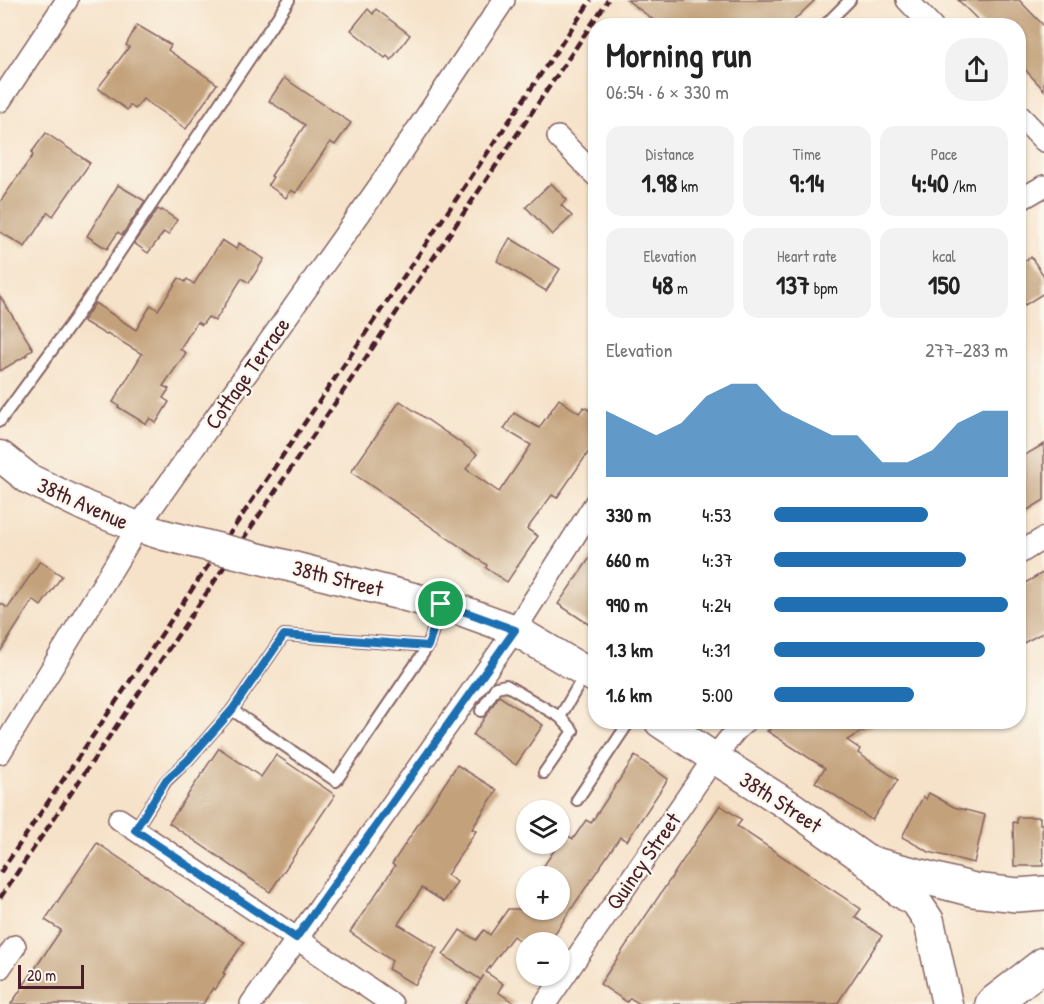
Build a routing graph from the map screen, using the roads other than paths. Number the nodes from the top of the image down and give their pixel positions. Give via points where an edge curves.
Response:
1 (67, 0) edge
2 (289, 0) edge
3 (504, 0) edge
4 (850, 0) edge
5 (907, 0) edge
6 (832, 18) edge
7 (924, 18) edge
8 (0, 101) edge
9 (1026, 122) edge
10 (558, 137) dead end
11 (1044, 141) edge
12 (588, 168) edge
13 (1044, 186) edge
14 (1026, 196) edge
15 (0, 421) edge
16 (0, 456) edge
17 (588, 515) edge
18 (151, 531) junction
19 (1044, 538) edge
20 (1026, 549) edge
21 (441, 604) junction
22 (515, 630) junction
23 (428, 646) junction
24 (588, 673) edge
25 (588, 679) edge
26 (232, 710) junction
27 (481, 711) dead end
28 (560, 717) junction
29 (624, 729) edge
30 (670, 729) edge
31 (737, 729) edge
32 (0, 753) edge
33 (714, 758) junction
34 (544, 773) dead end
35 (577, 800) dead end
36 (127, 825) joint
37 (870, 863) junction
38 (897, 890) junction
39 (1044, 893) edge
40 (296, 938) junction
41 (15, 946) dead end
42 (1044, 964) edge
43 (0, 968) edge
44 (251, 1004) edge
45 (392, 1004) edge
46 (545, 1004) edge
47 (930, 1004) edge
48 (948, 1004) edge
49 (992, 1004) edge

1 - 8 street
2 - 15 lane via 75,320
3 - 18 street, Cottage Terrace
4 - 6 lane
5 - 7 street
9 - 11 street
10 - 12 street
13 - 14 street
16 - 18 main road, 38th Avenue via 29,479 87,507
17 - 22 street
18 - 21 main road, 38th Street, bridge
18 - 32 street, Cottage Terrace
19 - 20 street
21 - 22 main road, 38th Street
21 - 23 lane
22 - 24 main road, 38th Street
22 - 40 street
23 - 26 lane via 284,635
23 - 26 lane via 336,781
25 - 28 lane
26 - 36 lane
27 - 28 lane via 496,687 506,685
28 - 34 lane via 573,731
29 - 35 lane
30 - 33 main road, 38th Street
31 - 33 street, Quincy Street
33 - 37 main road, 38th Street
33 - 46 street, Quincy Street
36 - 40 street
37 - 38 main road, 38th Street
37 - 39 main road via 974,890 1017,895
38 - 47 main road, 38th Street via 917,944
38 - 48 main road, 38th Street via 917,903 929,921
40 - 44 street
40 - 45 street
41 - 43 street
42 - 49 main road

